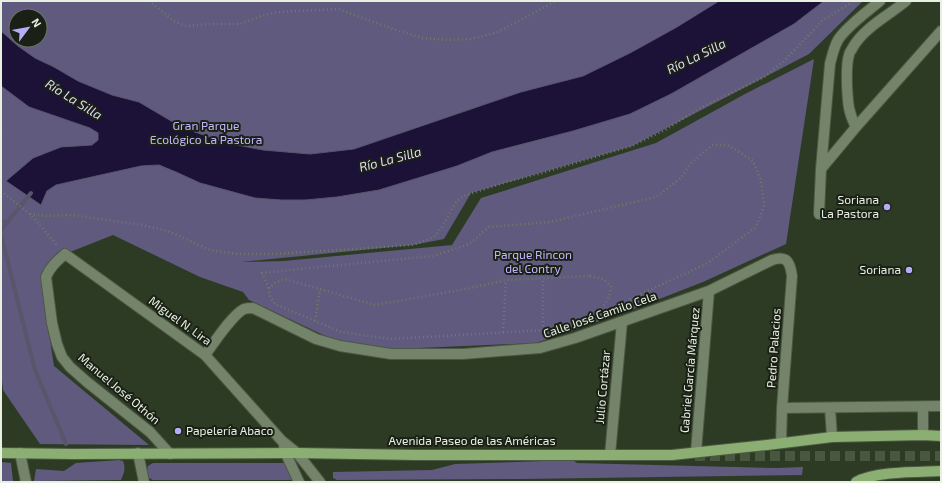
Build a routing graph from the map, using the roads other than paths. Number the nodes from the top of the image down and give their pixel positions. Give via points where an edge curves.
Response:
1 (880, 1) edge
2 (906, 1) edge
3 (941, 31) edge
4 (856, 127) junction
5 (821, 169) junction
6 (819, 214) dead end
7 (65, 254) joint
8 (784, 258) joint
9 (709, 291) junction
10 (622, 322) junction
11 (205, 355) junction
12 (941, 406) edge
13 (923, 407) junction
14 (782, 408) junction
15 (830, 408) junction
16 (923, 435) junction
17 (940, 435) edge
18 (832, 437) junction
19 (282, 441) junction
20 (781, 443) junction
21 (696, 452) junction
22 (1, 453) edge
23 (20, 453) junction
24 (138, 453) junction
25 (297, 453) junction
26 (170, 454) junction
27 (286, 454) junction
28 (610, 455) junction
29 (941, 471) edge
30 (26, 482) edge
31 (144, 482) edge
32 (300, 482) edge
33 (320, 482) edge
34 (856, 482) edge

1 - 5 street via 844,32 834,51 830,64
2 - 4 street via 862,34 849,54 848,103 851,119
3 - 4 street
4 - 5 street
5 - 6 street
7 - 11 street, Miguel N. Lira
7 - 26 street, Manuel José Othón via 49,270 46,277 52,323 62,357 87,382 150,432
8 - 9 street, Calle José Camilo Cela via 772,260
8 - 14 street, Pedro Palacios via 791,268 792,276
9 - 10 street, Calle José Camilo Cela
9 - 21 street, Gabriel García Márquez
10 - 11 street, Calle José Camilo Cela via 540,348 463,354 391,354 322,341 253,308 245,308 231,320
10 - 28 street, Julio Cortázar
11 - 19 street, Miguel N. Lira
12 - 13 street
13 - 15 street
13 - 16 street
14 - 15 street
14 - 20 street, Pedro Palacios
15 - 18 street
16 - 17 main road, Avenida Paseo de las Américas
16 - 18 main road, Avenida Paseo de las Américas
18 - 20 main road, Avenida Paseo de las Américas
19 - 25 street, Miguel N. Lira
19 - 27 street, Miguel N. Lira
20 - 21 main road, Avenida Paseo de las Américas
21 - 28 main road, Avenida Paseo de las Américas via 672,455
22 - 23 main road, Avenida Paseo de las Américas
23 - 24 main road, Avenida Paseo de las Américas
23 - 30 street
24 - 26 main road, Avenida Paseo de las Américas
24 - 31 street
25 - 27 main road, Avenida Paseo de las Américas
25 - 28 main road, Avenida Paseo de las Américas
25 - 33 street, Miguel N. Lira
26 - 27 main road, Avenida Paseo de las Américas
27 - 32 street, Miguel N. Lira
29 - 34 main road via 887,474

